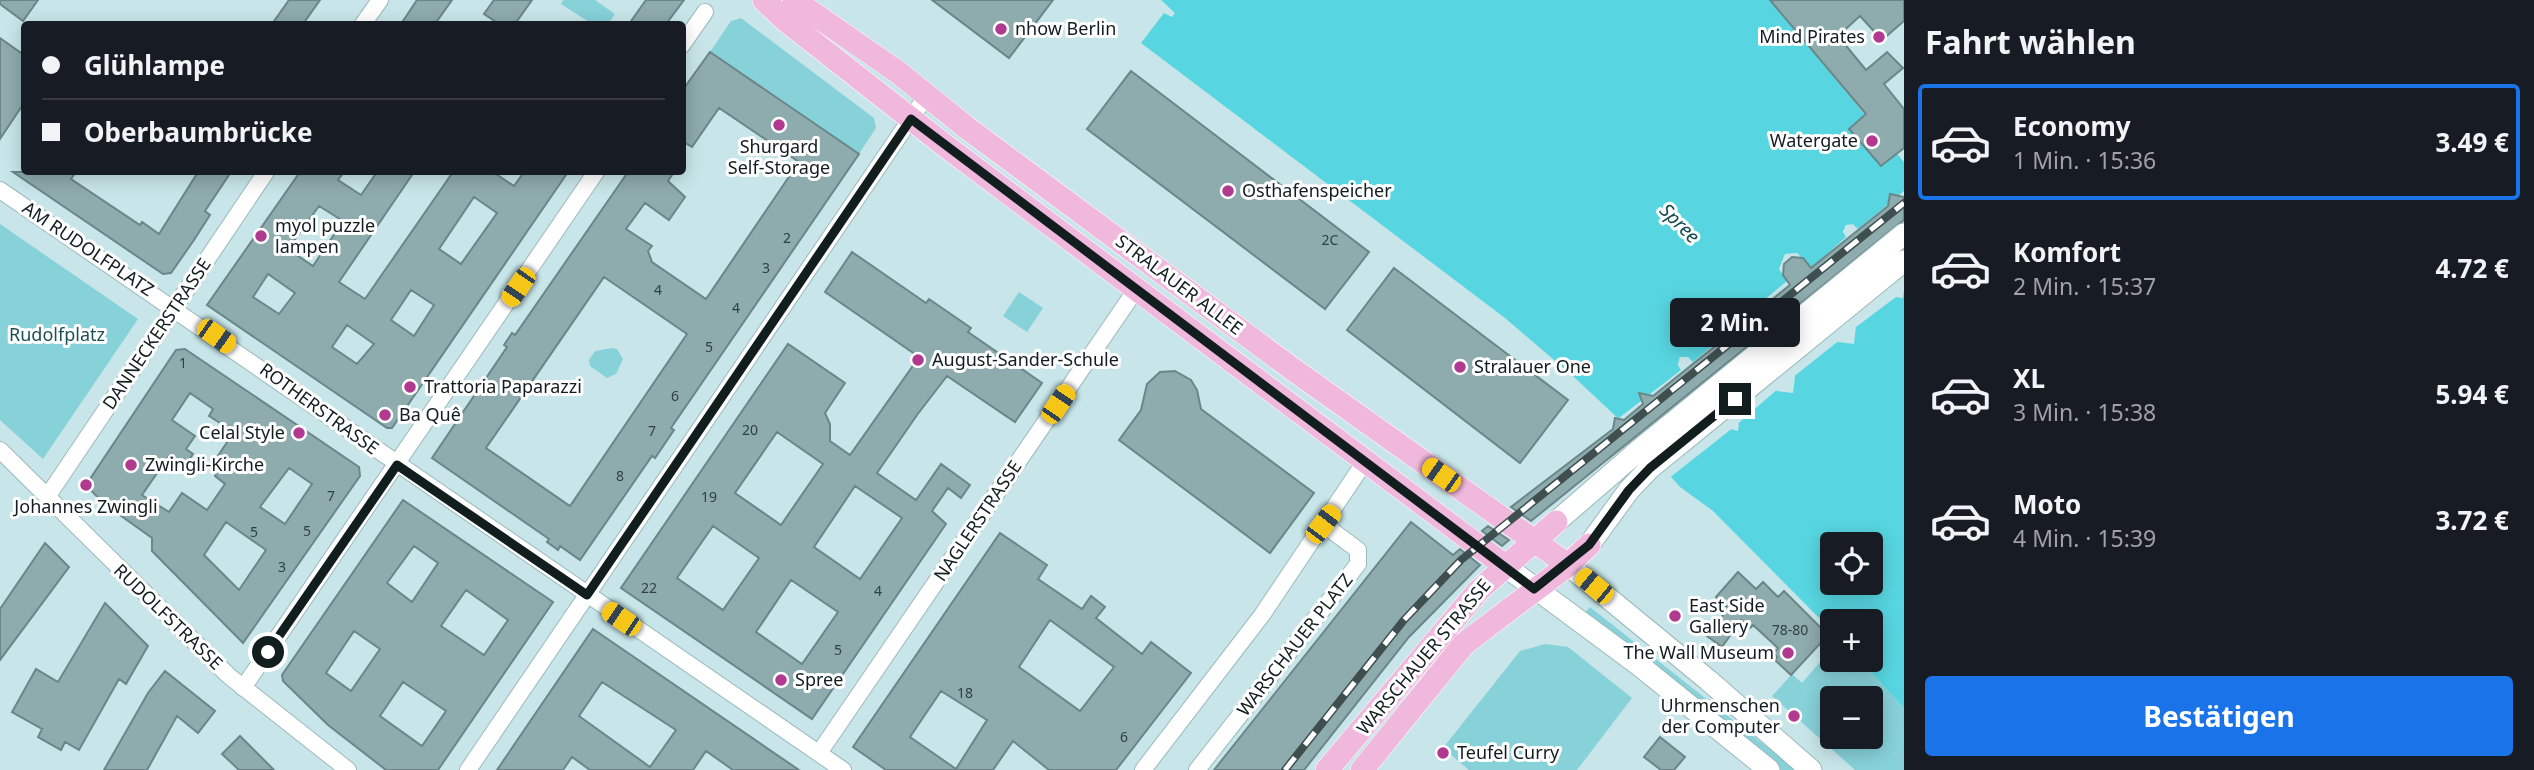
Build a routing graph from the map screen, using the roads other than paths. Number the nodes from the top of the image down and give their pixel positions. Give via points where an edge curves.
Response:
1 (380, 0) edge
2 (764, 0) edge
3 (794, 0) edge
4 (705, 12) dead end
5 (365, 21) edge
6 (686, 39) edge
7 (927, 95) junction
8 (911, 119) junction
9 (264, 175) edge
10 (594, 175) edge
11 (0, 190) edge
12 (1904, 234) edge
13 (1904, 261) edge
14 (1137, 288) junction
15 (176, 308) junction
16 (0, 450) edge
17 (1366, 460) junction
18 (1643, 460) junction
19 (397, 465) junction
20 (47, 497) junction
21 (1556, 522) joint
22 (1323, 524) junction
23 (1535, 541) junction
24 (1589, 545) joint
25 (1568, 565) junction
26 (1505, 566) junction
27 (1534, 589) junction
28 (587, 595) junction
29 (243, 688) junction
30 (819, 753) junction
31 (348, 770) edge
32 (468, 770) edge
33 (843, 770) edge
34 (1143, 770) edge
35 (1197, 770) edge
36 (1328, 770) edge
37 (1362, 770) edge
38 (1769, 770) edge
39 (1811, 770) edge

1 - 5 street
2 - 8 main road, STRALAUER ALLEE
3 - 7 main road, STRALAUER ALLEE
4 - 6 street
7 - 8 street
7 - 23 main road, STRALAUER ALLEE via 1290,368
8 - 14 main road, STRALAUER ALLEE
8 - 28 street
9 - 15 street, DANNECKERSTRASSE
10 - 19 street
11 - 15 street, AM RUDOLFPLATZ
12 - 18 main road
13 - 18 main road
14 - 17 main road, STRALAUER ALLEE
14 - 30 street, NAGLERSTRASSE
15 - 19 street, ROTHERSTRASSE
15 - 20 street, DANNECKERSTRASSE
16 - 20 street, RUDOLFSTRASSE
17 - 22 street
17 - 26 main road, STRALAUER ALLEE
18 - 21 main road
18 - 24 main road via 1629,490
19 - 28 street, ROTHERSTRASSE
19 - 29 street
20 - 29 street, RUDOLFSTRASSE
21 - 23 main road, WARSCHAUER STRASSE
22 - 34 street via 1262,615
22 - 35 street, WARSCHAUER PLATZ via 1358,550 1358,564
23 - 25 main road, STRALAUER ALLEE
23 - 26 main road, WARSCHAUER STRASSE
24 - 25 main road, WARSCHAUER STRASSE
25 - 27 main road, WARSCHAUER STRASSE
25 - 39 main road
26 - 27 main road
26 - 36 main road, WARSCHAUER STRASSE via 1457,614
27 - 37 main road, WARSCHAUER STRASSE via 1455,653
27 - 38 main road via 1639,665
28 - 30 street, ROTHERSTRASSE
28 - 32 street
29 - 31 street, RUDOLFSTRASSE
30 - 33 street, ROTHERSTRASSE

